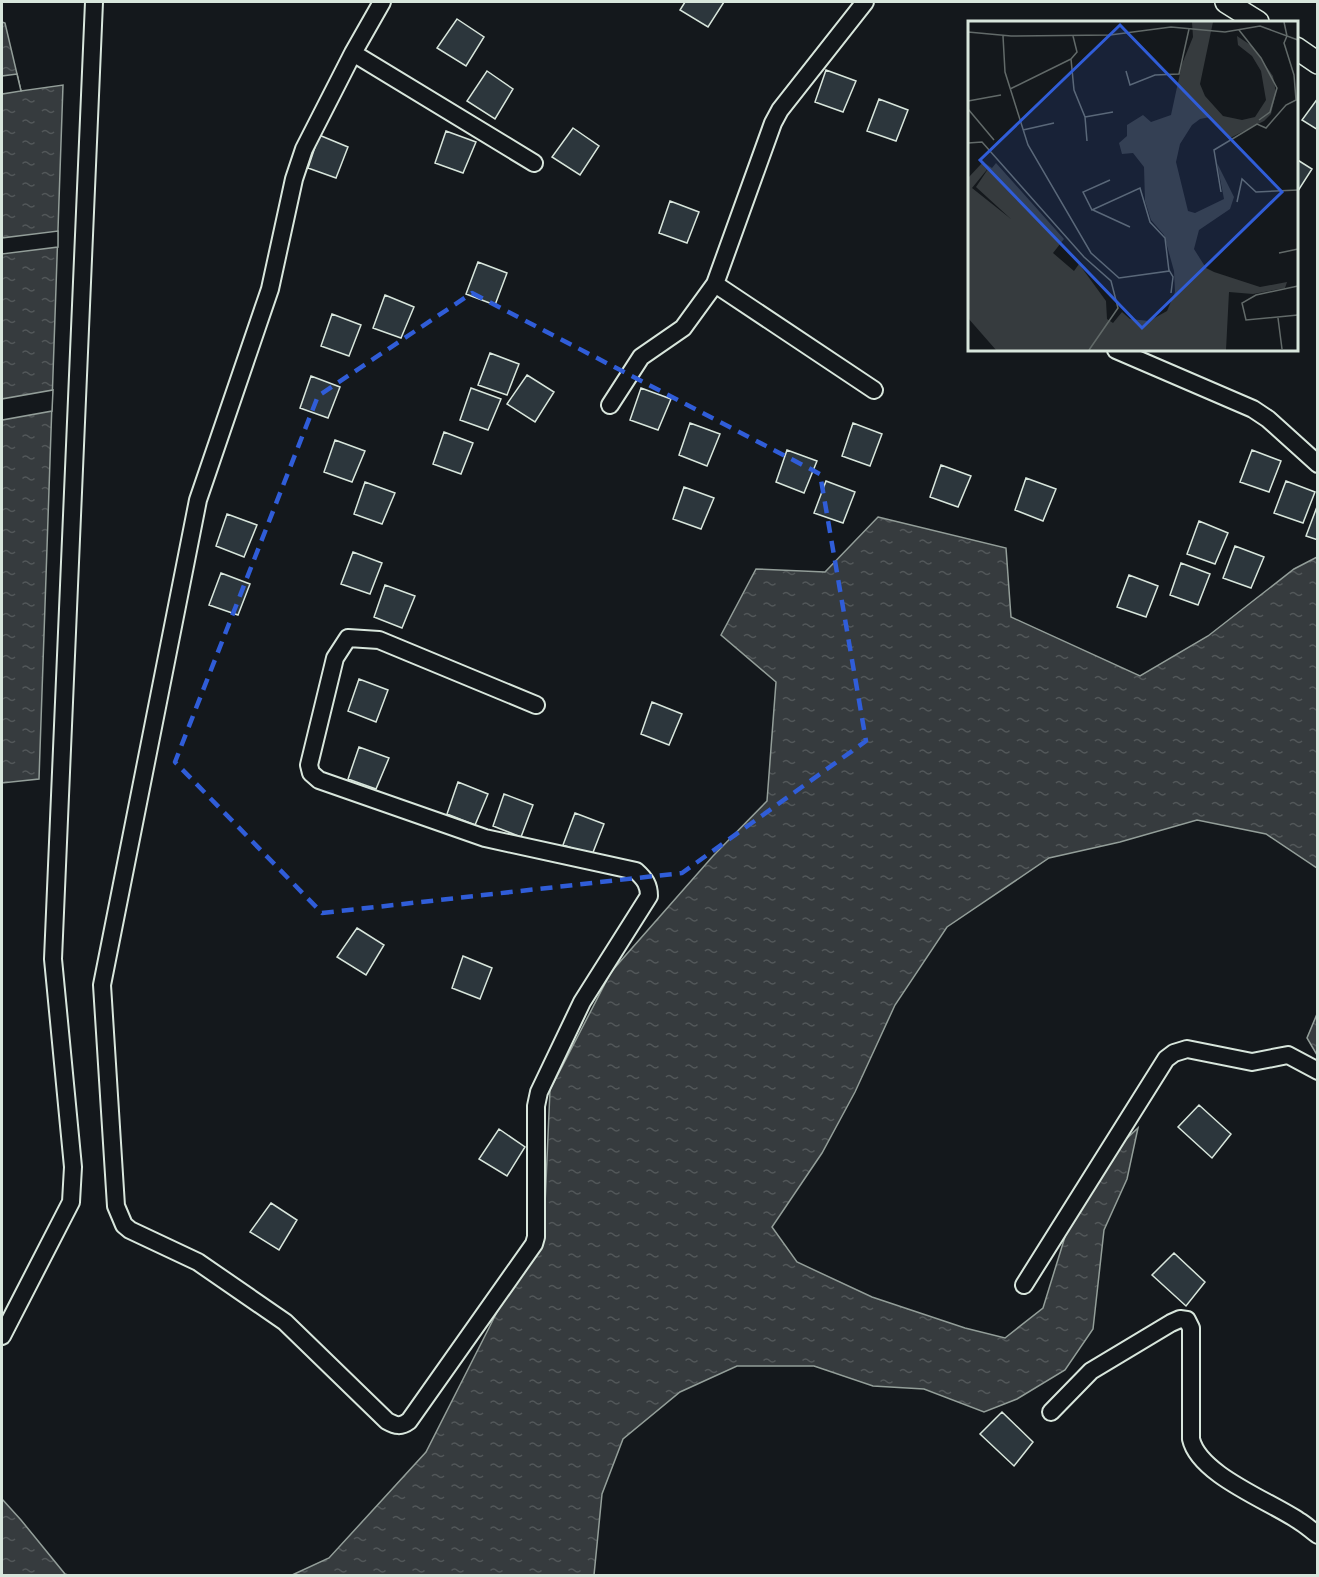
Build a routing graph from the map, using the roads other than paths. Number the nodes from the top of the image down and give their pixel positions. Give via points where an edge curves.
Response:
1 (94, 2) edge
2 (382, 2) edge
3 (865, 2) edge
4 (1226, 2) edge
5 (1256, 21) edge
6 (1298, 49) edge
7 (353, 53) junction
8 (1317, 63) edge
9 (534, 163) dead end
10 (715, 284) junction
11 (1118, 351) edge
12 (874, 390) dead end
13 (610, 405) dead end
14 (1317, 464) edge
15 (536, 705) dead end
16 (1317, 1071) edge
17 (1024, 1285) dead end
18 (2, 1336) edge
19 (1051, 1412) dead end
20 (1317, 1535) edge

1 - 18 street via 53,959 73,1167 71,1202
2 - 7 street
3 - 10 street via 773,123
4 - 5 main road
6 - 8 main road
7 - 9 street
7 - 15 street via 304,149 270,289 198,500 102,986 116,1206 124,1225 198,1262 285,1322 395,1426 409,1421 534,1244 537,1098 582,1002 649,896 649,888 636,871 485,838 319,780 309,765 335,658 348,638 379,639
10 - 12 street
10 - 13 street via 683,328 641,357
11 - 14 street via 1253,409
16 - 17 street via 1287,1055 1252,1062 1187,1049 1174,1053 1166,1059
19 - 20 street via 1091,1371 1171,1323 1187,1320 1191,1328 1194,1450 1203,1461 1246,1491

